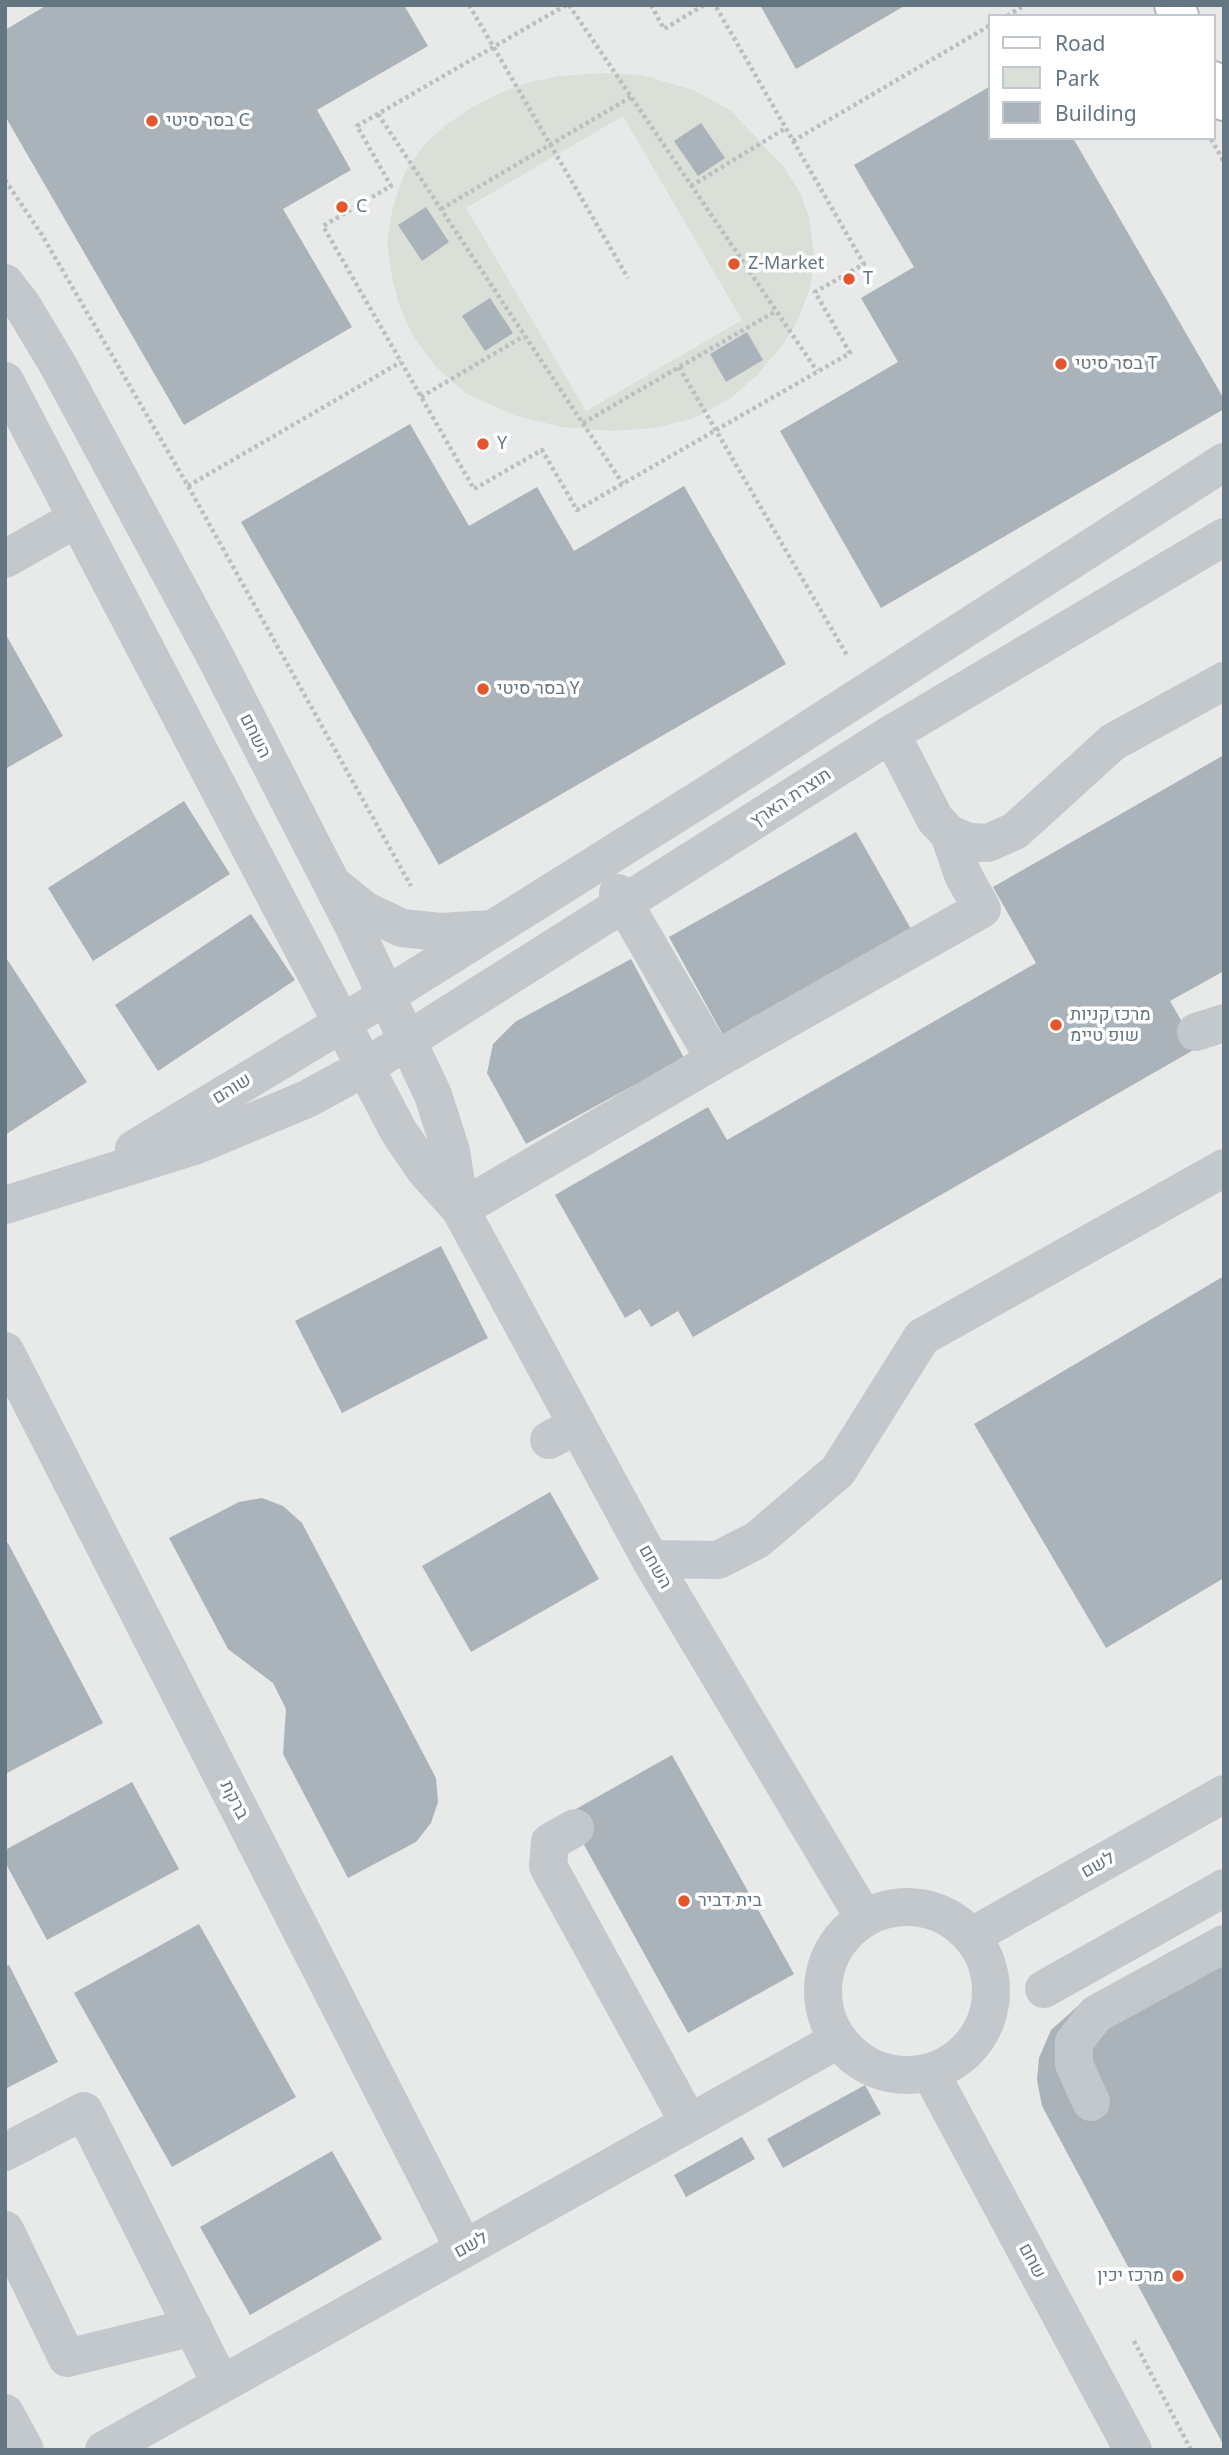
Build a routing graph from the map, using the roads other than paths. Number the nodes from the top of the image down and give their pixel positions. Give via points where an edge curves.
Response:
1 (1215, 85) edge
2 (1224, 101) edge
3 (5, 283) edge
4 (5, 381) edge
5 (1224, 462) edge
6 (76, 519) junction
7 (1224, 537) edge
8 (5, 559) edge
9 (215, 656) junction
10 (1224, 681) edge
11 (163, 685) junction
12 (891, 734) junction
13 (716, 789) junction
14 (740, 830) junction
15 (950, 834) junction
16 (332, 884) junction
17 (621, 898) junction
18 (493, 929) junction
19 (387, 995) junction
20 (341, 1024) junction
21 (408, 1039) junction
22 (715, 1060) junction
23 (364, 1068) junction
24 (1224, 1168) edge
25 (77, 1181) junction
26 (5, 1205) edge
27 (460, 1209) junction
28 (5, 1351) edge
29 (650, 1559) junction
30 (1224, 1794) edge
31 (575, 1828) dead end
32 (1224, 1888) edge
33 (864, 1918) junction
34 (972, 1936) junction
35 (1224, 1944) edge
36 (1044, 1989) dead end
37 (838, 2040) junction
38 (930, 2072) junction
39 (1091, 2102) dead end
40 (689, 2123) junction
41 (5, 2152) edge
42 (5, 2230) edge
43 (464, 2249) junction
44 (193, 2327) junction
45 (221, 2384) junction
46 (5, 2413) edge
47 (24, 2450) edge
48 (104, 2450) edge
49 (1133, 2450) edge

1 - 2 main road
3 - 9 street, השחם via 58,365
4 - 6 street, השחם
5 - 13 street
6 - 8 street
6 - 11 street, השחם
7 - 12 street, תוצרת הארץ
9 - 11 street
9 - 16 street, השחם
10 - 15 street via 1113,742 1014,831 988,842 969,842
11 - 20 street, השחם
12 - 14 street, תוצרת הארץ
12 - 15 street via 935,819
13 - 14 street
13 - 18 street
14 - 17 street, תוצרת הארץ
15 - 22 street via 963,875 982,909
16 - 18 street via 366,911 402,928 440,932
16 - 19 street, השחם
17 - 21 street, תוצרת הארץ
17 - 22 street
18 - 19 street
19 - 20 street, שוהם
19 - 21 street, השחם
20 - 23 street, השחם
20 - 25 street, שוהם
21 - 23 street, תוצרת הארץ
21 - 27 street, השחם via 451,1151
22 - 27 street
23 - 25 street, שוהם via 307,1099 197,1145
23 - 27 street, השחם via 398,1132
24 - 29 street via 922,1337 838,1471 757,1540 718,1560
25 - 26 street, שוהם
27 - 29 street, השחם via 563,1433
28 - 43 street, ברקת
29 - 33 street, השחם
30 - 34 street, לשם
31 - 40 street via 550,1842 548,1866
32 - 36 street
33 - 34 street via 892,1908 922,1907 950,1918
33 - 37 street via 841,1937 827,1963 822,1992 827,2021
34 - 38 street via 989,1971 989,2010 978,2038 957,2058
35 - 39 street via 1096,2014 1074,2042 1074,2064
37 - 38 street via 858,2061 885,2073
37 - 40 street, לשם
38 - 49 street, שחם
40 - 43 street, לשם
41 - 44 street via 84,2111
42 - 44 street via 67,2358
43 - 45 street, לשם
44 - 45 street
45 - 48 street, לשם
46 - 47 street

